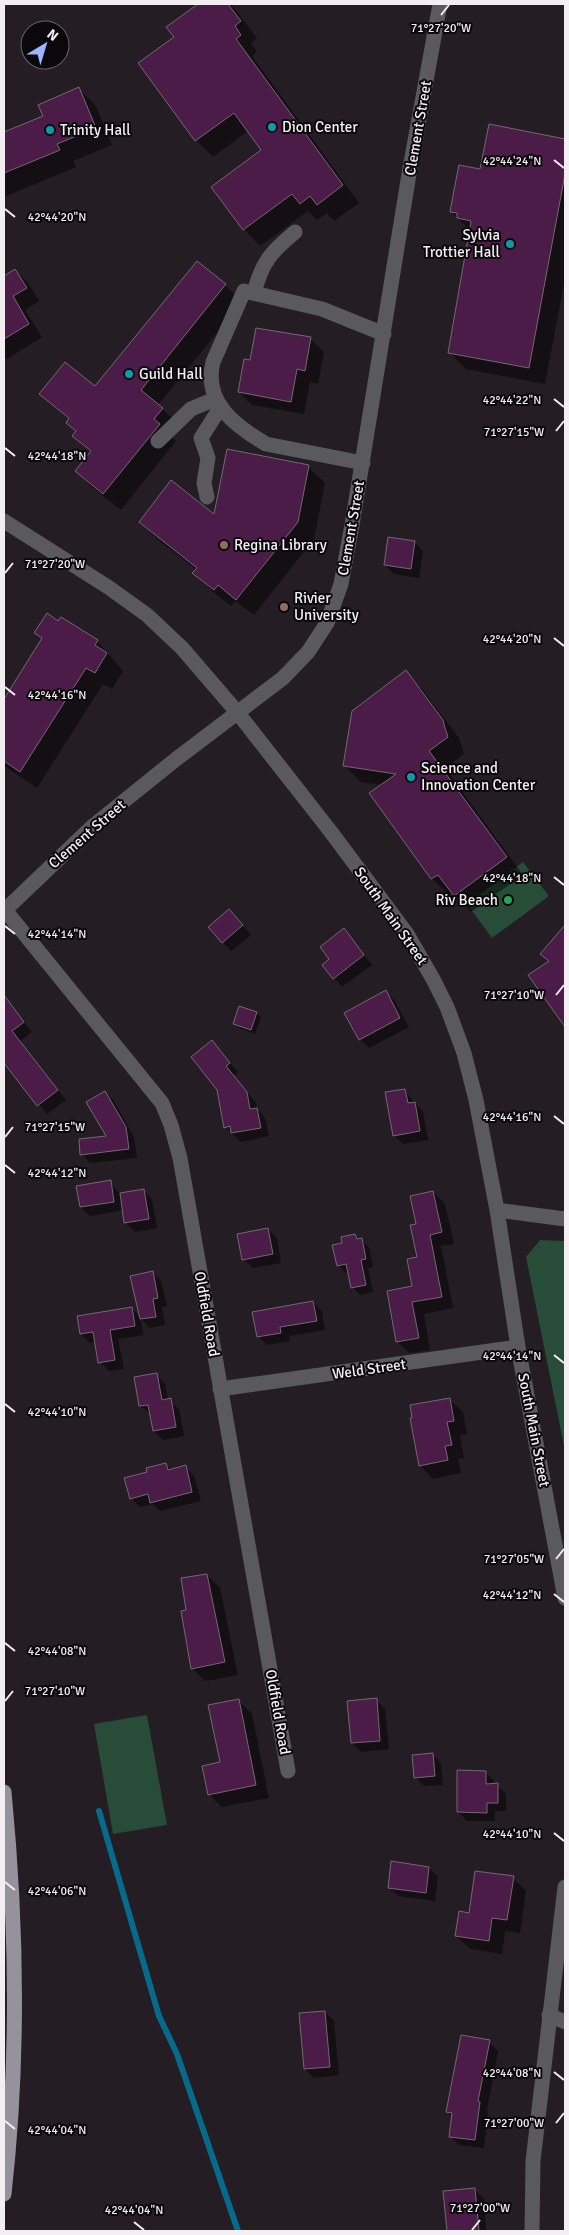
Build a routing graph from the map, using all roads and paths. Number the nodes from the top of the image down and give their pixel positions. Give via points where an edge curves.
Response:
1 (440, 4) edge
2 (295, 232) dead end
3 (254, 293) junction
4 (384, 334) junction
5 (218, 404) junction
6 (158, 441) dead end
7 (363, 463) junction
8 (207, 497) dead end
9 (4, 521) edge
10 (237, 712) junction
11 (5, 910) joint
12 (496, 1210) junction
13 (565, 1219) edge
14 (518, 1347) junction
15 (220, 1389) junction
16 (565, 1598) edge
17 (288, 1771) dead end
18 (4, 1792) edge
19 (4, 1848) edge
20 (10, 1862) junction
21 (4, 1884) edge
22 (565, 1887) edge
23 (550, 2015) junction
24 (565, 2022) edge
25 (4, 2194) edge
26 (532, 2231) edge

1 - 4 street, Clement Street
2 - 3 street via 268,256
3 - 4 street via 322,309
3 - 5 street via 244,291 213,362 210,372
4 - 7 street, Clement Street
5 - 6 street via 190,409
5 - 7 street via 228,418 266,444
5 - 8 street via 201,438 208,458 204,482
7 - 10 street, Clement Street via 341,584 327,623 296,666
9 - 10 street, South Main Street via 147,615 182,648
10 - 11 street, Clement Street via 93,826
10 - 12 street, South Main Street via 401,926 433,978 464,1053
11 - 15 street, Oldfield Road via 162,1102 180,1158
12 - 13 street
12 - 14 street, South Main Street
14 - 15 street, Weld Street
14 - 16 street, South Main Street
15 - 17 street, Oldfield Road
18 - 20 main road
19 - 20 main road
20 - 21 main road
20 - 25 main road via 14,2028
22 - 23 street
23 - 24 street
23 - 26 street via 533,2162

